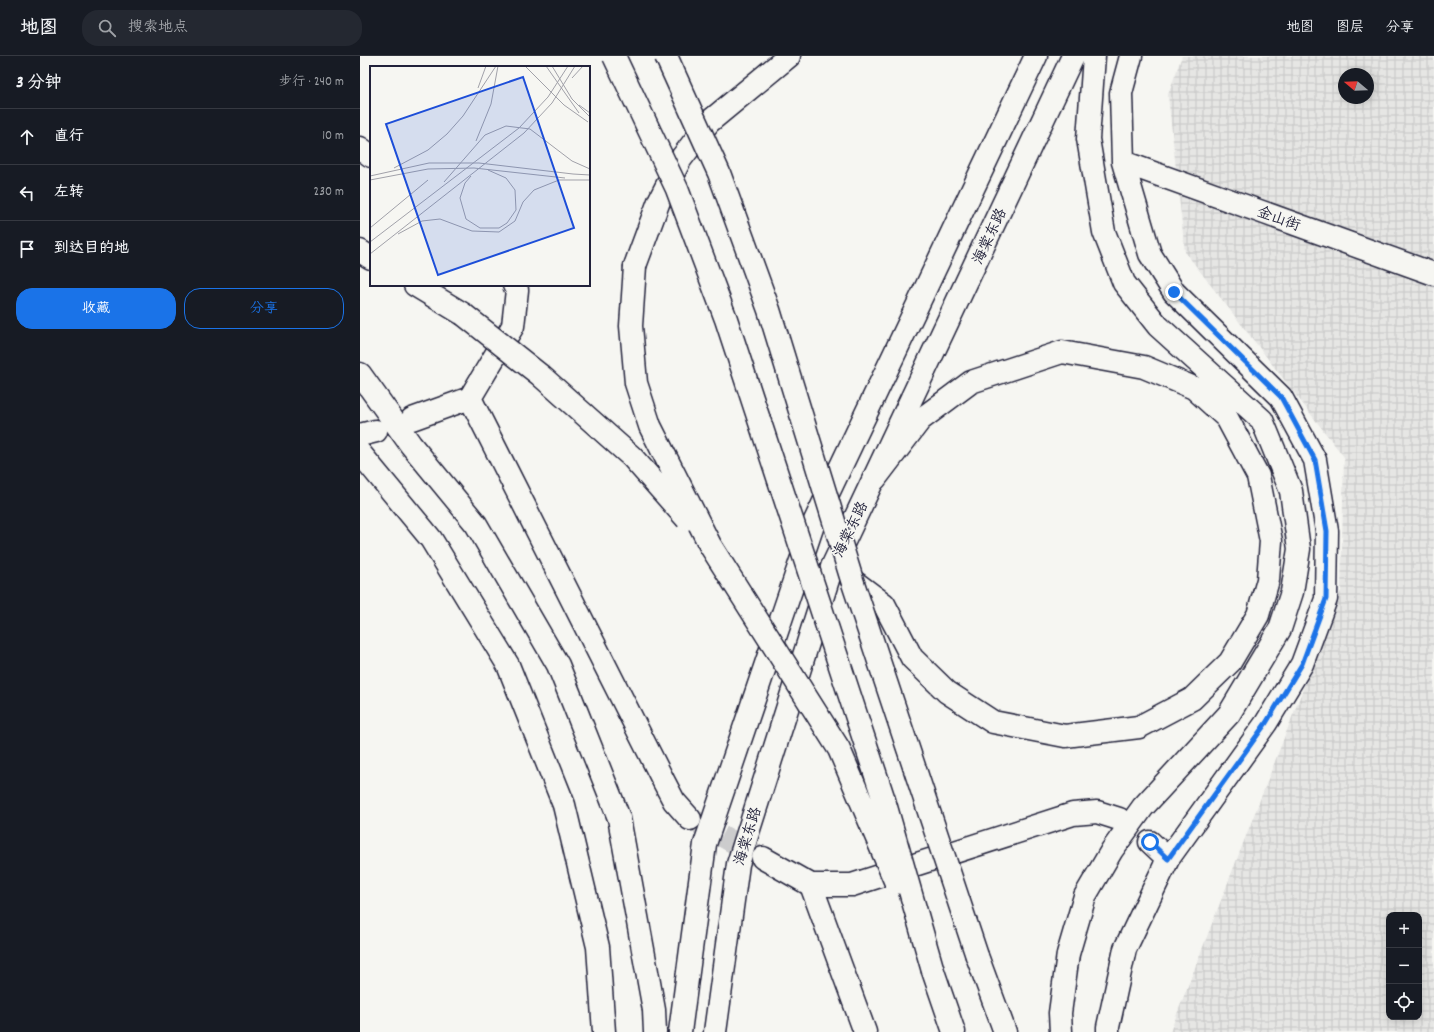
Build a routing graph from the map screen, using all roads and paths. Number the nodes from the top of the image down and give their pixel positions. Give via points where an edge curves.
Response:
1 (614, 56) edge
2 (666, 56) edge
3 (789, 56) edge
4 (1036, 56) edge
5 (1073, 56) edge
6 (1094, 56) edge
7 (1131, 56) edge
8 (360, 148) edge
9 (370, 155) edge
10 (1123, 162) junction
11 (360, 252) edge
12 (370, 257) edge
13 (1434, 274) edge
14 (417, 286) edge
15 (514, 286) edge
16 (360, 374) edge
17 (360, 388) edge
18 (470, 398) junction
19 (412, 419) dead end
20 (411, 445) junction
21 (360, 452) edge
22 (875, 479) junction
23 (710, 546) junction
24 (852, 580) junction
25 (690, 819) tunnel mouth
26 (1120, 819) dead end
27 (1150, 842) dead end
28 (763, 858) tunnel mouth
29 (1168, 859) junction
30 (811, 885) junction
31 (933, 971) junction
32 (604, 1032) edge
33 (655, 1032) edge
34 (680, 1032) edge
35 (715, 1032) edge
36 (865, 1032) edge
37 (954, 1032) edge
38 (1004, 1032) edge
39 (1061, 1032) edge
40 (1108, 1032) edge

1 - 31 main road, bridge via 677,189 726,319 884,800
2 - 24 main road, bridge via 719,173 769,310
3 - 23 main road, bridge via 709,122 680,160 659,201 635,266 631,326 636,382 650,426
4 - 34 main road via 813,525 705,844
5 - 22 main road, 海棠东路
6 - 39 main road via 1088,139 1104,232 1124,283 1158,326 1262,420 1291,491 1299,549 1292,592 1280,629 1229,714 1143,808 1112,850 1085,896 1068,954 1060,1013
7 - 10 main road via 1121,93
8 - 9 main road
10 - 13 main road, 金山街
10 - 29 main road via 1150,254 1174,292 1281,397 1315,460 1327,531 1326,599 1302,664 1266,723
11 - 12 main road
14 - 23 main road, bridge via 463,314 540,375 632,457
15 - 18 main road via 513,326
16 - 20 main road
17 - 20 main road
18 - 19 main road
18 - 25 main road via 664,782 674,801
20 - 33 main road via 476,524 558,665 619,818 654,1010
21 - 32 main road via 431,539 508,665 564,805 598,947
22 - 24 main road via 920,420 970,382 1062,352 1144,367 1194,388 1227,418 1258,476 1271,540 1268,580 1258,615 1230,662 1192,699 1139,726 1065,736 993,722 947,692 912,658 884,604
22 - 35 main road, 海棠东路 via 832,567 738,864
23 - 31 main road, bridge via 839,749
24 - 38 main road, bridge
26 - 30 main road via 1096,812 1073,814 852,885
27 - 29 main road
28 - 30 main road
29 - 40 main road via 1125,949
30 - 36 main road
31 - 37 main road

